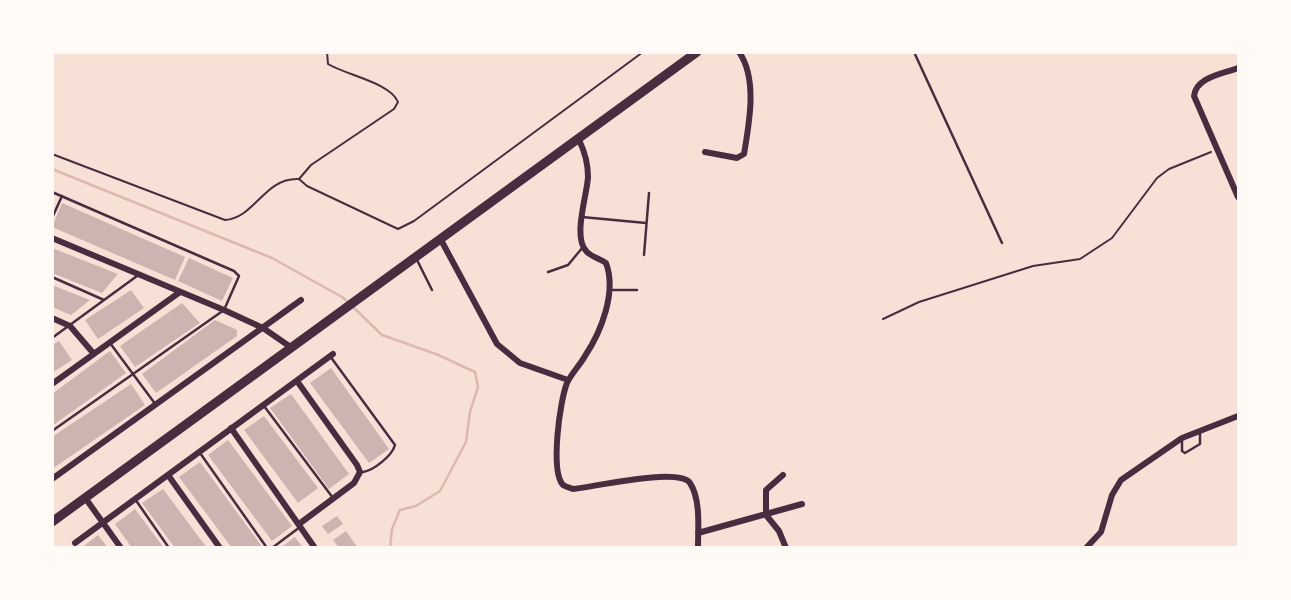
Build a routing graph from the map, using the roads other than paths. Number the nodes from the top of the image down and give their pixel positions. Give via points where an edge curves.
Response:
1 (697, 52) edge
2 (739, 52) edge
3 (914, 52) edge
4 (1238, 68) edge
5 (579, 140) junction
6 (705, 152) dead end
7 (52, 192) edge
8 (649, 193) dead end
9 (62, 196) junction
10 (1238, 197) edge
11 (582, 217) junction
12 (52, 218) edge
13 (646, 223) junction
14 (52, 238) edge
15 (441, 240) junction
16 (1002, 243) dead end
17 (583, 247) junction
18 (644, 255) dead end
19 (416, 258) junction
20 (548, 272) dead end
21 (139, 275) junction
22 (52, 277) edge
23 (432, 290) dead end
24 (608, 290) junction
25 (638, 290) dead end
26 (180, 292) junction
27 (104, 300) junction
28 (301, 300) dead end
29 (224, 310) junction
30 (52, 318) edge
31 (70, 326) junction
32 (263, 328) junction
33 (52, 338) edge
34 (110, 343) junction
35 (292, 348) junction
36 (94, 354) junction
37 (332, 355) joint
38 (133, 373) junction
39 (568, 380) junction
40 (297, 381) junction
41 (52, 384) edge
42 (156, 405) junction
43 (264, 405) junction
44 (1238, 416) edge
45 (232, 428) junction
46 (52, 431) edge
47 (1200, 431) junction
48 (1182, 438) junction
49 (199, 452) junction
50 (360, 472) junction
51 (168, 475) junction
52 (783, 475) dead end
53 (52, 479) edge
54 (333, 498) junction
55 (86, 499) junction
56 (135, 499) junction
57 (802, 504) dead end
58 (766, 515) junction
59 (52, 522) edge
60 (103, 522) junction
61 (300, 525) junction
62 (698, 533) junction
63 (75, 545) edge
64 (121, 548) edge
65 (169, 548) edge
66 (220, 548) edge
67 (270, 548) edge
68 (316, 548) edge
69 (698, 548) edge
70 (786, 548) edge
71 (1086, 548) edge

1 - 5 main road
2 - 6 street via 749,73 744,154 737,158
3 - 16 lane
4 - 10 street via 1200,82 1194,96
5 - 11 street via 586,153 587,177
5 - 15 main road
7 - 9 lane
8 - 13 lane
9 - 12 lane
9 - 29 lane via 234,271 238,281
11 - 13 lane
11 - 17 street
13 - 18 lane
14 - 21 street
15 - 19 main road
15 - 39 street via 497,344 520,363
17 - 20 lane via 568,265
17 - 24 street via 606,263
19 - 23 lane
19 - 35 main road
21 - 26 street
21 - 27 lane
22 - 27 lane
24 - 25 lane
24 - 39 street via 604,324
26 - 29 street
26 - 34 street
27 - 31 lane
28 - 32 street
29 - 32 street
29 - 38 lane
30 - 31 street
31 - 33 lane
31 - 36 street
32 - 35 street
32 - 42 street
34 - 36 street
34 - 38 lane
35 - 55 main road
36 - 41 street
37 - 40 street
37 - 50 lane via 395,445 394,451 369,471
38 - 42 lane
38 - 46 lane
39 - 62 street via 561,403 557,462 563,484 573,489 680,477 689,481 695,494
40 - 43 street
40 - 50 street
42 - 53 street
43 - 45 street
43 - 54 lane
44 - 47 street
45 - 49 street
45 - 61 street
47 - 48 street
47 - 48 lane via 1200,444 1185,453
48 - 71 street via 1121,480 1101,532
49 - 51 street
49 - 67 lane
50 - 54 street via 354,483
51 - 56 street
51 - 66 street
52 - 58 street via 766,490
54 - 61 street
55 - 59 main road
55 - 60 street
56 - 60 street
56 - 65 lane
57 - 58 street
58 - 62 street
58 - 70 street
60 - 63 street
60 - 64 street
61 - 67 lane
61 - 68 street
62 - 69 street

